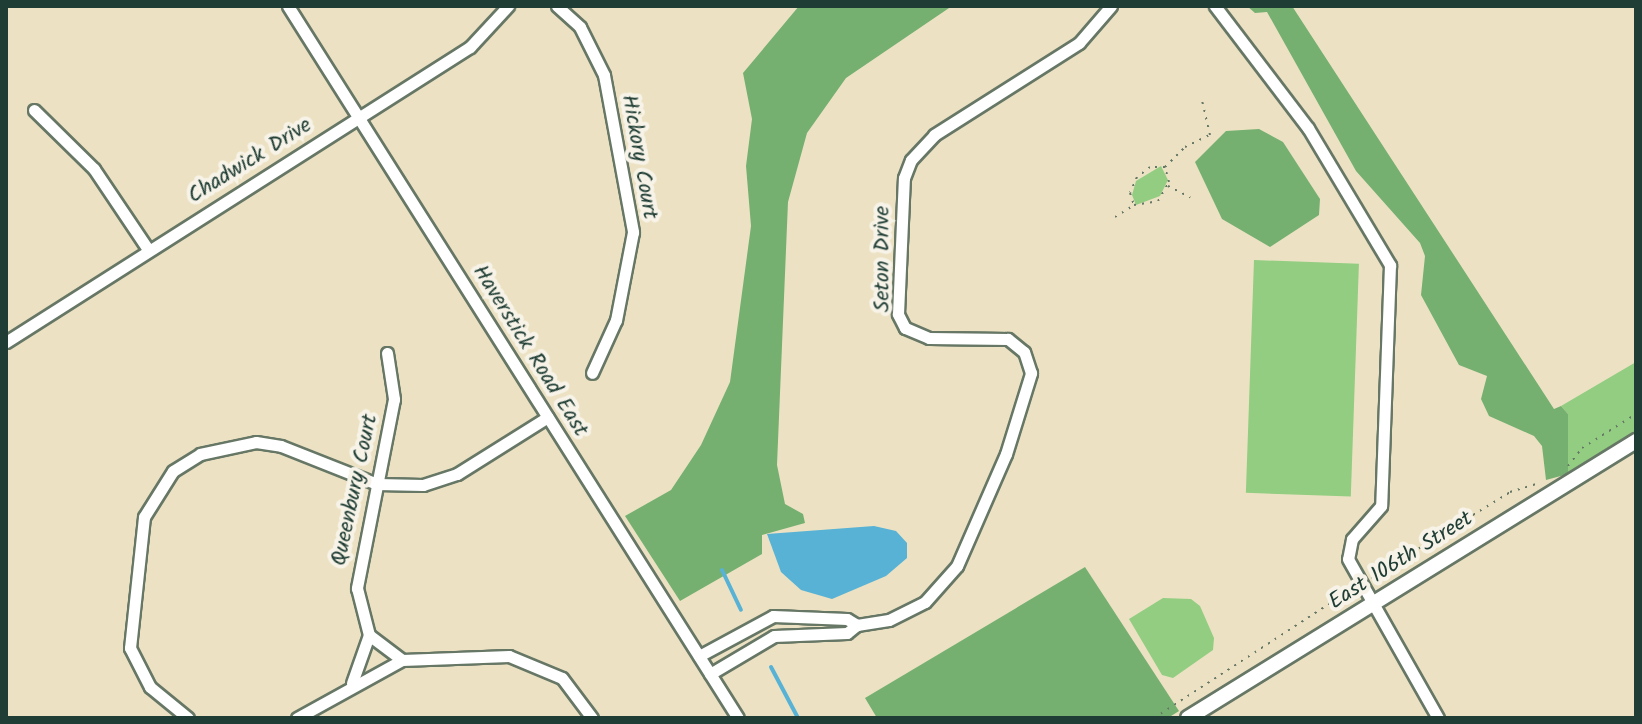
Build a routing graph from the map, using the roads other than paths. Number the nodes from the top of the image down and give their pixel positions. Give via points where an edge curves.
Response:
1 (288, 6) edge
2 (508, 6) edge
3 (557, 6) edge
4 (1111, 6) edge
5 (1215, 6) edge
6 (34, 110) dead end
7 (359, 116) junction
8 (147, 248) junction
9 (6, 342) edge
10 (387, 353) dead end
11 (592, 373) dead end
12 (548, 417) junction
13 (1636, 441) edge
14 (377, 484) junction
15 (1370, 606) junction
16 (857, 625) junction
17 (369, 635) junction
18 (699, 656) junction
19 (402, 660) junction
20 (710, 674) junction
21 (352, 683) junction
22 (188, 718) edge
23 (297, 718) edge
24 (592, 718) edge
25 (738, 718) edge
26 (1188, 718) edge
27 (1438, 718) edge

1 - 7 street, Haverstick Road East
2 - 7 street, Chadwick Drive via 470,47
3 - 11 street, Hickory Court via 580,27 604,75 633,232 616,320
4 - 16 street, Seton Drive via 1079,43 934,135 911,160 904,178 898,314 905,328 929,338 1008,339 1024,352 1031,373 1006,454 957,566 938,591 907,613
5 - 15 street via 1308,128 1390,265 1381,506 1348,551
6 - 8 street via 94,169
7 - 8 street, Chadwick Drive
7 - 12 street, Haverstick Road East
8 - 9 street, Chadwick Drive
10 - 14 street, Queenbury Court via 394,399
12 - 14 street via 438,482
12 - 18 street, Haverstick Road East
13 - 15 street, East 106th Street
14 - 17 street, Queenbury Court via 357,588
14 - 22 street via 281,446 256,442 213,449 173,471 144,517 130,648 150,687
15 - 26 street, East 106th Street
15 - 27 street
16 - 18 street, Seton Drive via 847,619 773,616
16 - 20 street, Seton Drive via 847,633 774,636
17 - 19 street
17 - 21 street
18 - 20 street, Haverstick Road East
19 - 21 street
19 - 24 street via 509,656 562,678
20 - 25 street, Haverstick Road East
21 - 23 street

